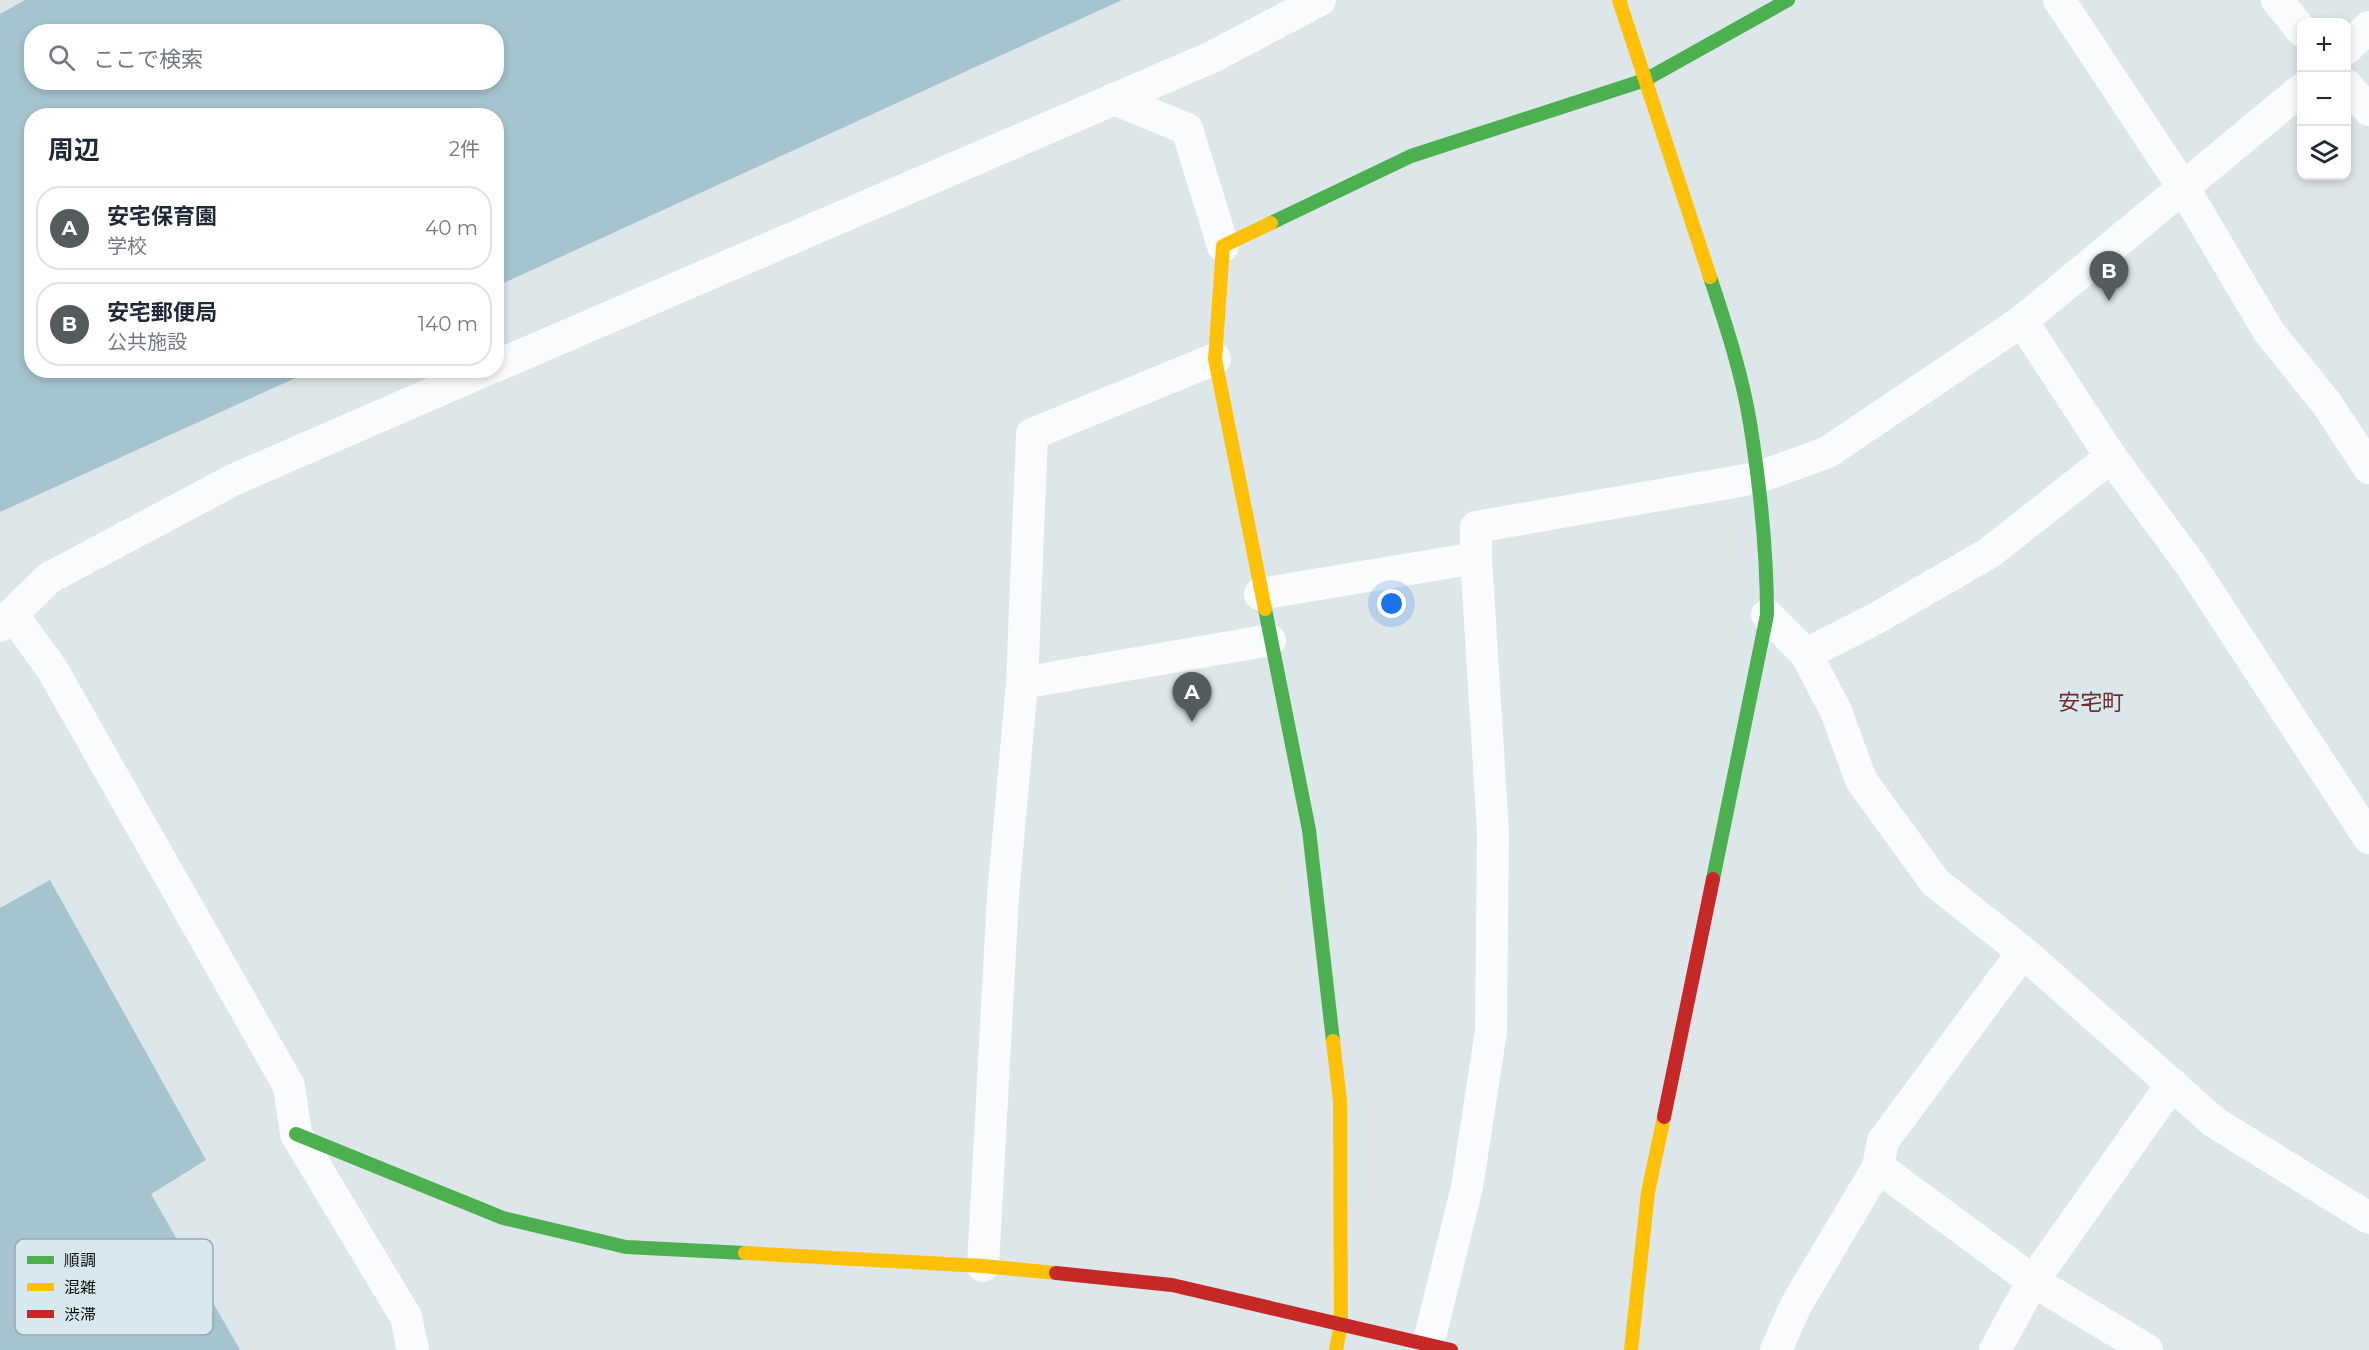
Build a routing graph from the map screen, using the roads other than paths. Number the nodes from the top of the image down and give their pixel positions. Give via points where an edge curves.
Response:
1 (1320, 0) edge
2 (1619, 0) edge
3 (1788, 0) edge
4 (2059, 0) edge
5 (2277, 0) edge
6 (2297, 26) edge
7 (2369, 27) edge
8 (2351, 44) edge
9 (1645, 80) junction
10 (2351, 91) edge
11 (2297, 92) edge
12 (1114, 99) junction
13 (2369, 110) edge
14 (2183, 188) junction
15 (1223, 246) junction
16 (2022, 321) junction
17 (1215, 359) junction
18 (504, 363) edge
19 (468, 378) edge
20 (2111, 457) junction
21 (2369, 468) edge
22 (1757, 478) junction
23 (1476, 558) junction
24 (1260, 594) junction
25 (1767, 615) junction
26 (6, 620) edge
27 (1270, 640) junction
28 (1806, 654) junction
29 (1022, 683) junction
30 (2369, 838) edge
31 (2023, 952) junction
32 (2172, 1084) junction
33 (296, 1134) junction
34 (1878, 1167) junction
35 (2369, 1218) edge
36 (983, 1266) junction
37 (2033, 1281) junction
38 (1341, 1324) junction
39 (1439, 1347) edge
40 (413, 1350) edge
41 (1336, 1350) edge
42 (1631, 1350) edge
43 (1776, 1350) edge
44 (1995, 1350) edge
45 (2147, 1350) edge

1 - 12 street via 1212,57
2 - 9 street
3 - 9 street
4 - 14 street
5 - 6 street
7 - 8 street
9 - 15 street via 1412,156
9 - 22 street via 1730,334 1750,423
10 - 13 street
11 - 14 street
12 - 15 street via 1187,129
12 - 18 street
14 - 16 street
14 - 21 street via 2269,332 2326,404
15 - 17 street
16 - 20 street
16 - 22 street via 1828,452
17 - 24 street
17 - 29 street via 1032,434
19 - 26 street via 233,480 49,578
20 - 28 street via 1989,553
20 - 30 street via 2190,564
22 - 23 street via 1476,527
22 - 25 street via 1767,572
23 - 24 street
23 - 39 street via 1493,831 1491,1030
24 - 27 street
25 - 28 street
25 - 42 street via 1648,1192
26 - 33 street via 52,669 289,1086
27 - 29 street
27 - 38 street via 1309,830 1340,1101
28 - 31 street via 1836,711 1861,780 1935,882
29 - 36 street via 1004,896
31 - 32 street
31 - 34 street via 1883,1141
32 - 35 street via 2214,1122
32 - 37 street
33 - 36 street via 503,1218 626,1247
33 - 40 street via 406,1317
34 - 37 street
34 - 43 street via 1796,1305
36 - 38 street via 1172,1285
37 - 44 street
37 - 45 street
38 - 39 street
38 - 41 street

